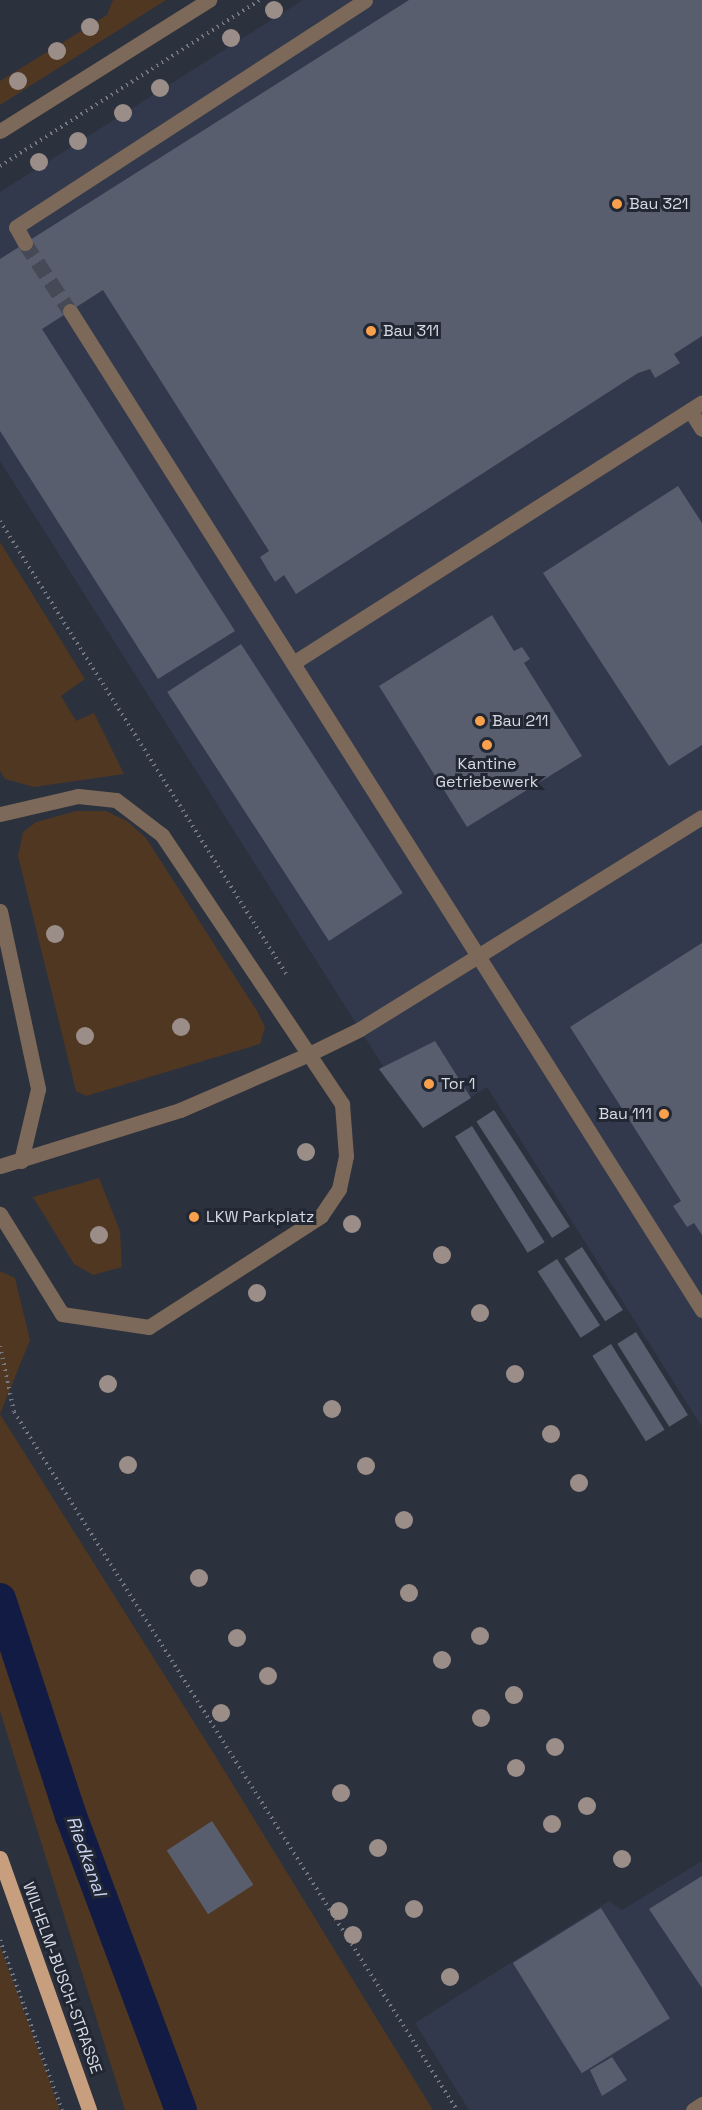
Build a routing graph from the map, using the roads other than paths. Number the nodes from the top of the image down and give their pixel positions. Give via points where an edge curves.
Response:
1 (209, 0) edge
2 (364, 0) edge
3 (0, 131) edge
4 (25, 243) tunnel mouth
5 (70, 311) tunnel mouth
6 (696, 406) edge
7 (702, 429) edge
8 (293, 663) junction
9 (0, 814) edge
10 (702, 817) edge
11 (0, 911) edge
12 (478, 956) junction
13 (305, 1056) junction
14 (21, 1161) junction
15 (0, 1166) edge
16 (0, 1214) edge
17 (702, 1310) edge
18 (0, 1858) edge
19 (702, 2104) edge
20 (89, 2110) edge
21 (693, 2110) edge

1 - 3 lane
2 - 4 lane via 16,227
5 - 8 lane
6 - 7 lane
6 - 8 lane
8 - 12 lane
9 - 13 lane via 78,796 116,800 162,835
10 - 12 lane
11 - 14 lane via 38,1089
12 - 13 lane
12 - 17 lane
13 - 14 lane via 180,1110
13 - 16 lane via 342,1104 346,1156 339,1189 321,1216 149,1327 62,1314
14 - 15 lane
18 - 20 main road, WILHELM-BUSCH-STRASSE
19 - 21 lane

